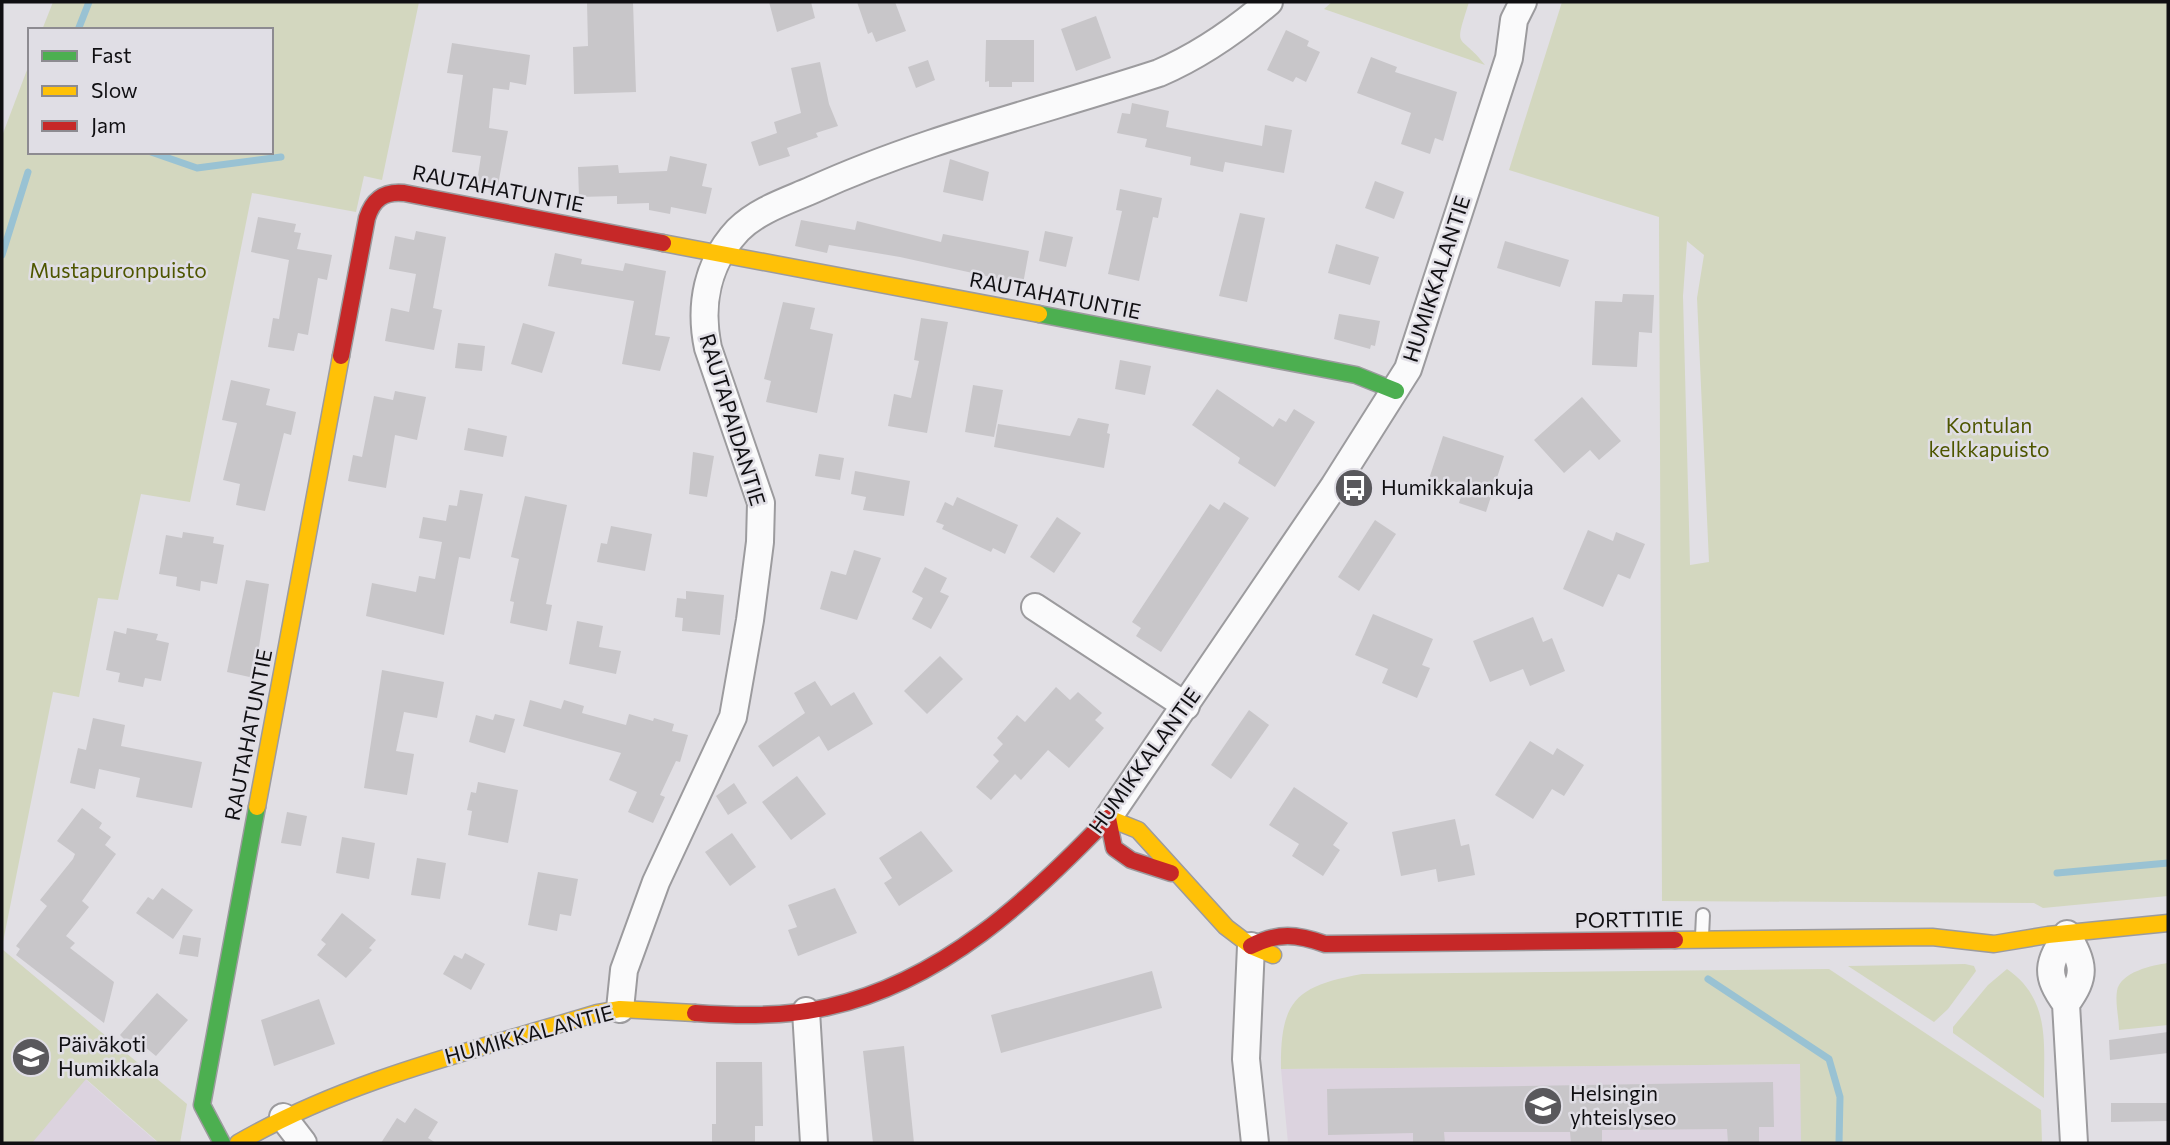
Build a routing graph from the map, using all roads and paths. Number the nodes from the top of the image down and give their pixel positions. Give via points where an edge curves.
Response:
1 (1269, 2) edge
2 (1523, 2) edge
3 (722, 253) junction
4 (1396, 391) junction
5 (1035, 607) dead end
6 (1186, 706) junction
7 (1108, 818) junction
8 (1186, 883) junction
9 (1703, 915) dead end
10 (2168, 923) edge
11 (1986, 926) dead end
12 (2004, 927) dead end
13 (2058, 934) junction
14 (1932, 937) junction
15 (1702, 940) junction
16 (1251, 946) junction
17 (620, 1009) junction
18 (806, 1011) junction
19 (283, 1117) junction
20 (222, 1143) edge
21 (238, 1143) edge
22 (303, 1143) edge
23 (814, 1143) edge
24 (1255, 1143) edge
25 (2074, 1143) edge

1 - 3 street, RAUTAPAIDANTIE via 1224,38 1159,73 901,152 765,211 737,232
2 - 4 street, HUMIKKALANTIE via 1414,355
3 - 4 street, RAUTAHATUNTIE via 1356,375
3 - 17 street, RAUTAPAIDANTIE via 709,276 703,326 761,503 750,620 733,717 656,882 624,970
3 - 20 street, RAUTAHATUNTIE via 393,191 382,195 369,210 202,1105
4 - 6 street, HUMIKKALANTIE
5 - 6 street
6 - 7 street, HUMIKKALANTIE
7 - 8 street, PORTTITIE via 1138,830
7 - 8 street, PORTTITIE via 1114,848
7 - 18 street, HUMIKKALANTIE via 1053,873 955,953 895,986
8 - 16 street, PORTTITIE via 1226,927
9 - 15 lane
10 - 13 street, PORTTITIE
11 - 14 street, PORTTITIE
12 - 13 street, PORTTITIE
13 - 14 street, PORTTITIE via 1994,944
13 - 25 street via 2050,960 2053,986 2066,1004
14 - 15 street, PORTTITIE
15 - 16 street, PORTTITIE via 1325,944 1302,953 1272,955
16 - 24 street via 1247,1059
17 - 18 street, HUMIKKALANTIE via 747,1015
17 - 19 street, HUMIKKALANTIE via 451,1055
18 - 23 street
19 - 21 street, HUMIKKALANTIE
19 - 22 street

